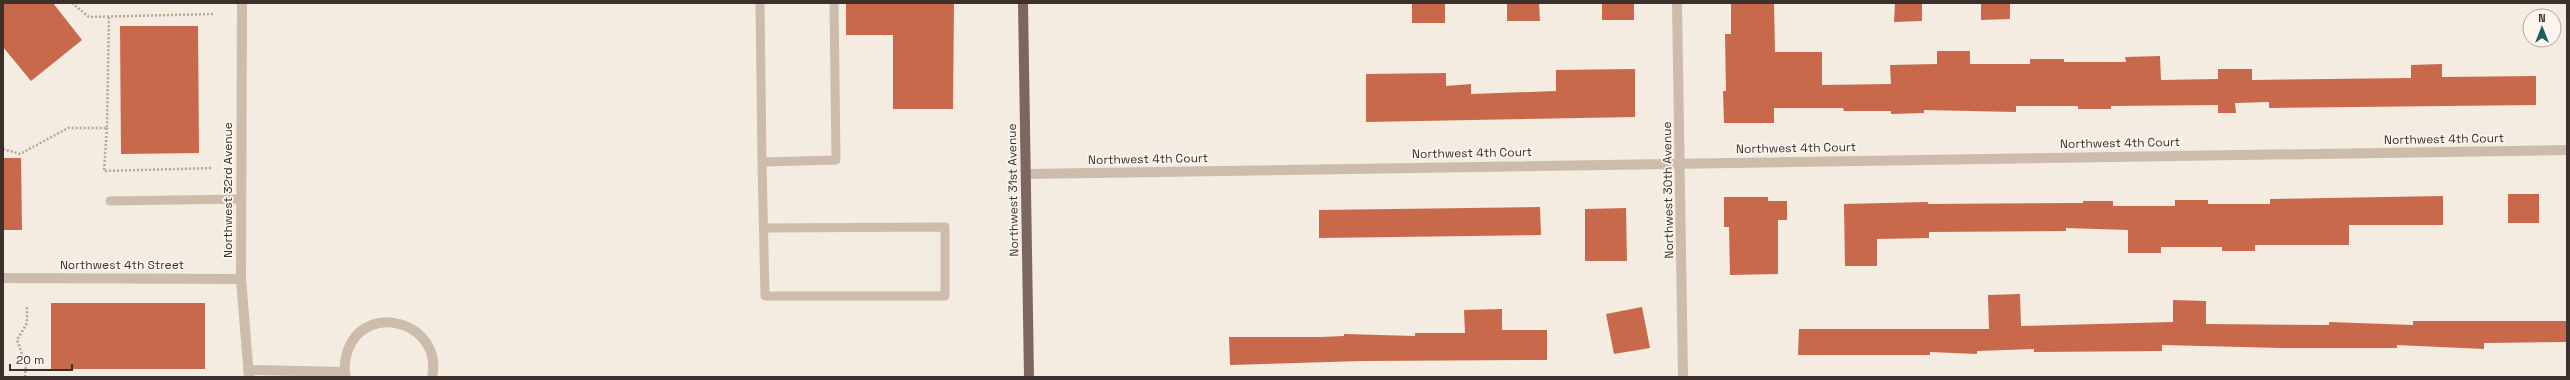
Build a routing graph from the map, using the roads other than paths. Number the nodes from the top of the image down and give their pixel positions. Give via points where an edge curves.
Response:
1 (242, 3) edge
2 (760, 3) edge
3 (834, 3) edge
4 (1023, 3) edge
5 (1677, 3) edge
6 (2567, 150) edge
7 (762, 162) junction
8 (1681, 163) junction
9 (1026, 174) junction
10 (110, 200) dead end
11 (241, 200) junction
12 (764, 228) junction
13 (3, 278) edge
14 (241, 278) junction
15 (249, 374) edge
16 (345, 375) edge
17 (432, 377) edge
18 (1030, 377) edge
19 (1683, 377) edge

1 - 11 street, Northwest 32rd Avenue
2 - 7 lane
3 - 7 lane via 836,160
4 - 9 main road, Northwest 31st Avenue
5 - 8 street, Northwest 30th Avenue
6 - 8 street, Northwest 4th Court
7 - 12 lane
8 - 9 street, Northwest 4th Court
8 - 19 street, Northwest 30th Avenue
9 - 18 main road, Northwest 31st Avenue
10 - 11 lane
11 - 14 street, Northwest 32rd Avenue
12 - 12 lane via 765,296 945,296 945,227
13 - 14 street, Northwest 4th Street
14 - 15 street, Northwest 32rd Avenue
15 - 16 street
16 - 17 street via 345,359 358,334 370,326 385,322 400,323 414,329 425,340 432,354

